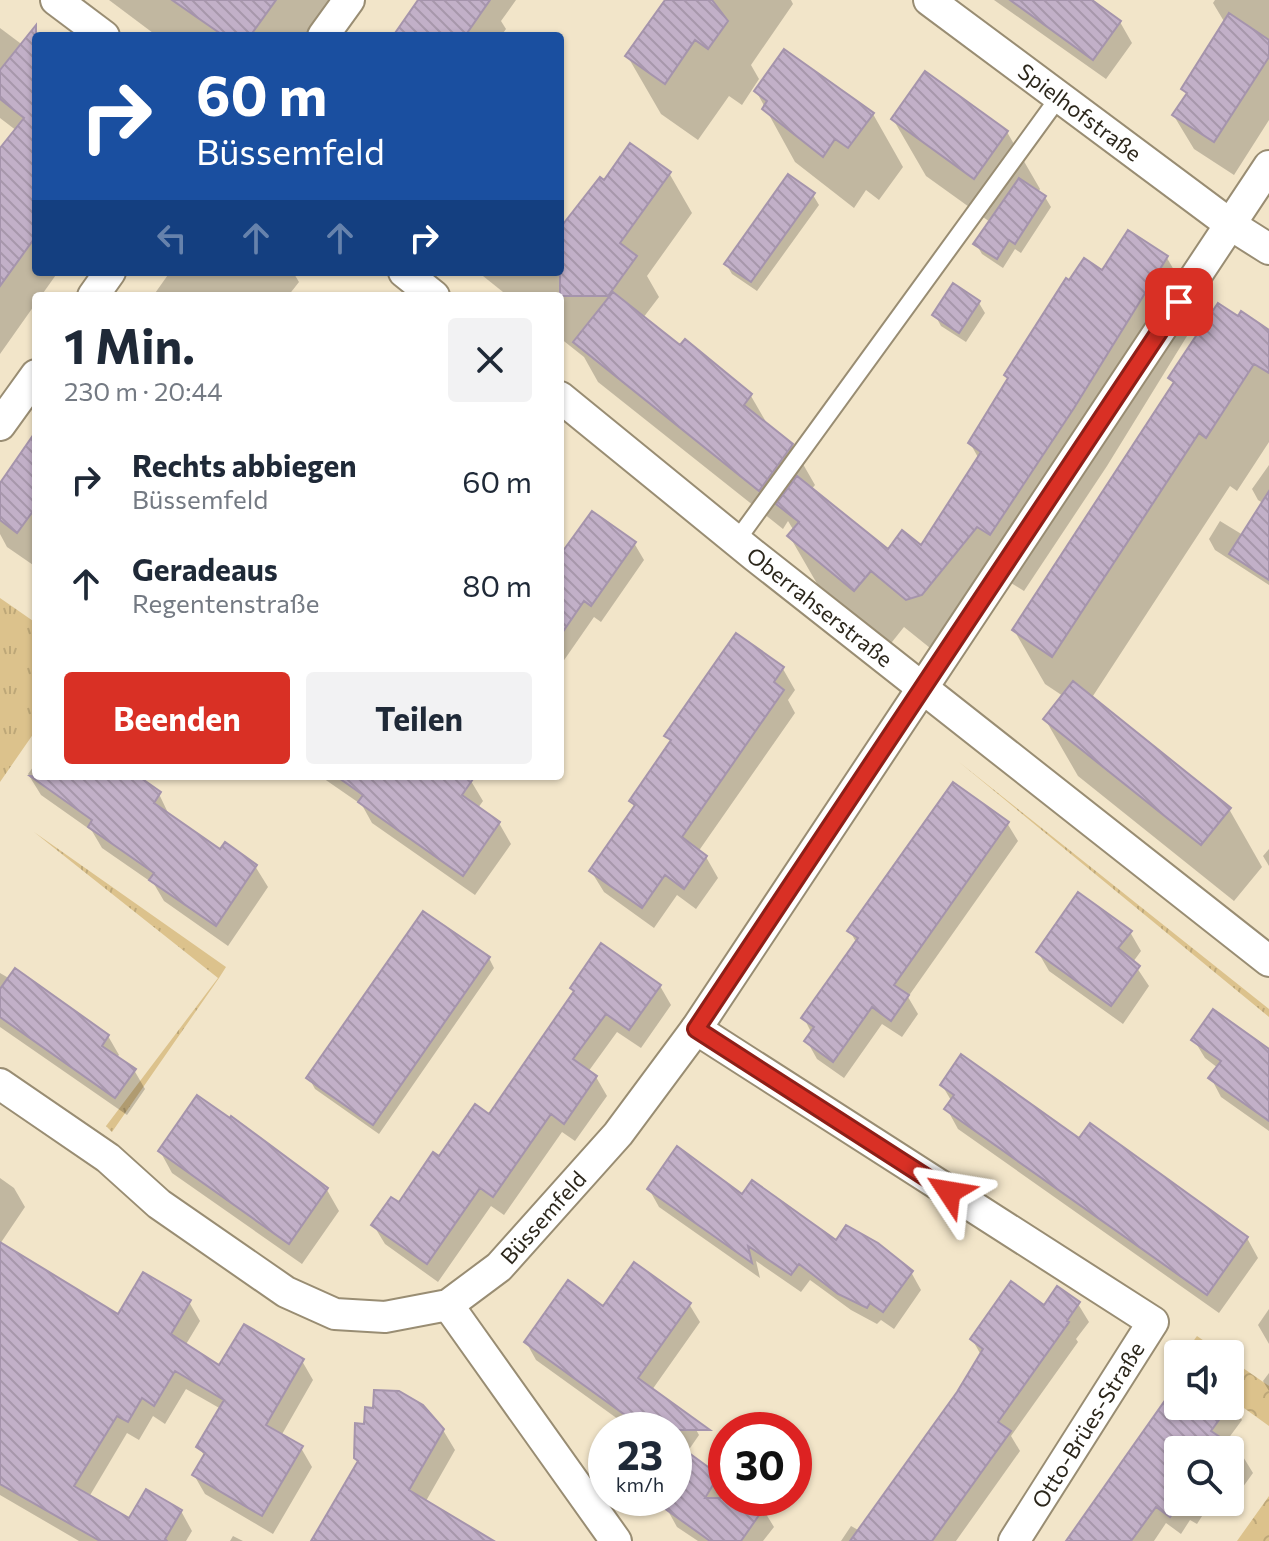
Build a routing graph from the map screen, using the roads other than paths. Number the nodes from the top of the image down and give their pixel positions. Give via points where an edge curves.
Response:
1 (56, 0) edge
2 (349, 0) edge
3 (929, 0) edge
4 (99, 32) edge
5 (326, 32) edge
6 (1059, 97) junction
7 (1269, 166) edge
8 (1231, 225) junction
9 (1269, 249) edge
10 (409, 276) edge
11 (429, 292) edge
12 (32, 381) edge
13 (564, 400) edge
14 (0, 425) edge
15 (737, 540) junction
16 (923, 688) junction
17 (1269, 961) edge
18 (696, 1029) junction
19 (0, 1084) edge
20 (448, 1305) junction
21 (616, 1541) edge
22 (1014, 1541) edge

1 - 4 street
2 - 5 street
3 - 6 street, Spielhofstraße
6 - 8 street, Spielhofstraße
6 - 15 lane
7 - 8 street, Büssemfeld
8 - 9 street, Spielhofstraße
8 - 16 street, Büssemfeld
10 - 11 street
12 - 14 street
13 - 15 street, Oberrahserstraße
15 - 16 street, Oberrahserstraße
16 - 17 street, Oberrahserstraße
16 - 18 street, Büssemfeld
18 - 20 street, Büssemfeld via 618,1134 499,1267
18 - 22 street, Otto-Brües-Straße via 1153,1322
19 - 20 street, Büssemfeld via 286,1292 347,1315 385,1317
20 - 21 street

